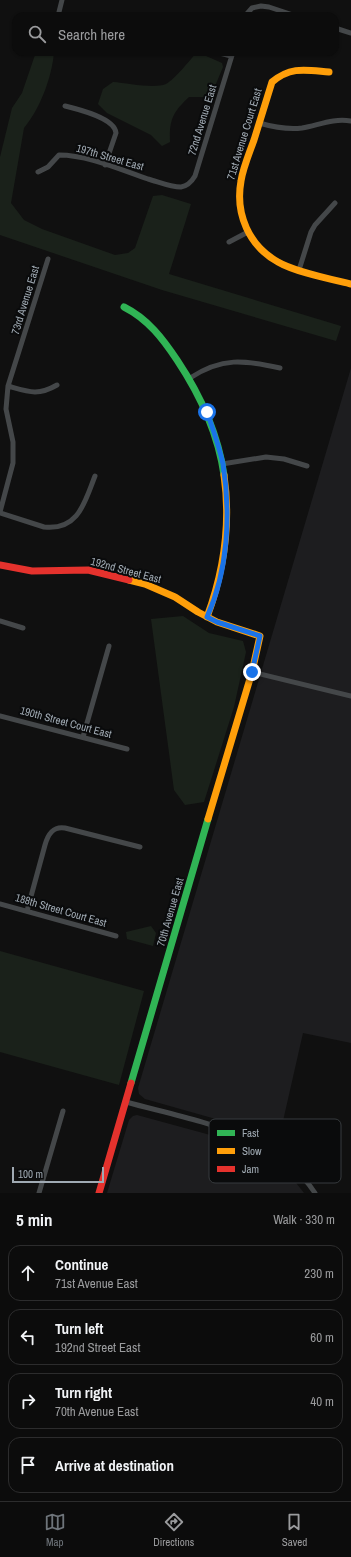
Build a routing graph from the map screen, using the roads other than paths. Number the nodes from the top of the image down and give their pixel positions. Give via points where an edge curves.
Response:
1 (62, 0) edge
2 (59, 12) edge
3 (248, 12) edge
4 (284, 12) edge
5 (339, 29) edge
6 (351, 33) edge
7 (231, 56) edge
8 (329, 72) dead end
9 (64, 106) dead end
10 (351, 121) edge
11 (259, 123) junction
12 (105, 165) junction
13 (38, 172) dead end
14 (181, 187) joint
15 (335, 203) dead end
16 (248, 232) junction
17 (229, 242) dead end
18 (48, 259) dead end
19 (299, 270) junction
20 (351, 284) edge
21 (124, 307) dead end
22 (280, 368) dead end
23 (190, 378) junction
24 (57, 384) dead end
25 (8, 386) junction
26 (222, 464) junction
27 (307, 466) dead end
28 (95, 476) dead end
29 (0, 512) edge
30 (0, 565) edge
31 (207, 617) junction
32 (0, 621) edge
33 (23, 628) dead end
34 (260, 636) joint
35 (109, 646) dead end
36 (252, 672) junction
37 (351, 696) edge
38 (0, 716) edge
39 (83, 737) junction
40 (126, 749) dead end
41 (140, 847) dead end
42 (0, 904) edge
43 (27, 911) junction
44 (116, 936) dead end
45 (126, 1102) junction
46 (63, 1110) dead end
47 (209, 1125) edge
48 (306, 1183) edge
49 (39, 1193) edge
50 (99, 1193) edge
51 (315, 1193) edge

1 - 2 street
3 - 4 street via 254,7 261,6
5 - 6 street
7 - 14 street, 72nd Avenue East via 195,176 189,184
8 - 11 street, 71st Avenue Court East via 283,72 272,82
9 - 12 street via 102,118 116,129
10 - 11 street via 326,121 294,129 274,128
11 - 16 street, 71st Avenue Court East via 239,191 240,213
12 - 13 street, 197th Street East via 75,156 59,155 48,167
12 - 14 street, 197th Street East via 168,186
15 - 19 street via 311,232
16 - 17 street
16 - 19 street, 71st Avenue Court East via 260,248 277,262
18 - 25 street, 73rd Avenue East
19 - 20 street, 71st Avenue Court East
21 - 23 street via 134,311 151,327
22 - 23 street via 252,362 232,362 217,365
23 - 26 street via 207,412
24 - 25 street via 39,392
25 - 29 street, 73rd Avenue East via 6,410 13,442 13,462
26 - 27 street via 266,457
26 - 31 street via 227,502 226,536 221,574
28 - 29 street via 78,516 64,525 44,527
30 - 31 street, 192nd Street East via 32,571 78,569 101,572 160,589
31 - 34 street, 192nd Street East
32 - 33 street
34 - 36 street, 70th Avenue East
35 - 39 street
36 - 37 street
36 - 45 street, 70th Avenue East
38 - 39 street, 190th Street Court East
39 - 40 street, 190th Street Court East
41 - 43 street via 65,828 51,831
42 - 43 street, 188th Street Court East
43 - 44 street, 188th Street Court East
45 - 47 street
45 - 50 street, 70th Avenue East
46 - 49 street
48 - 51 street

